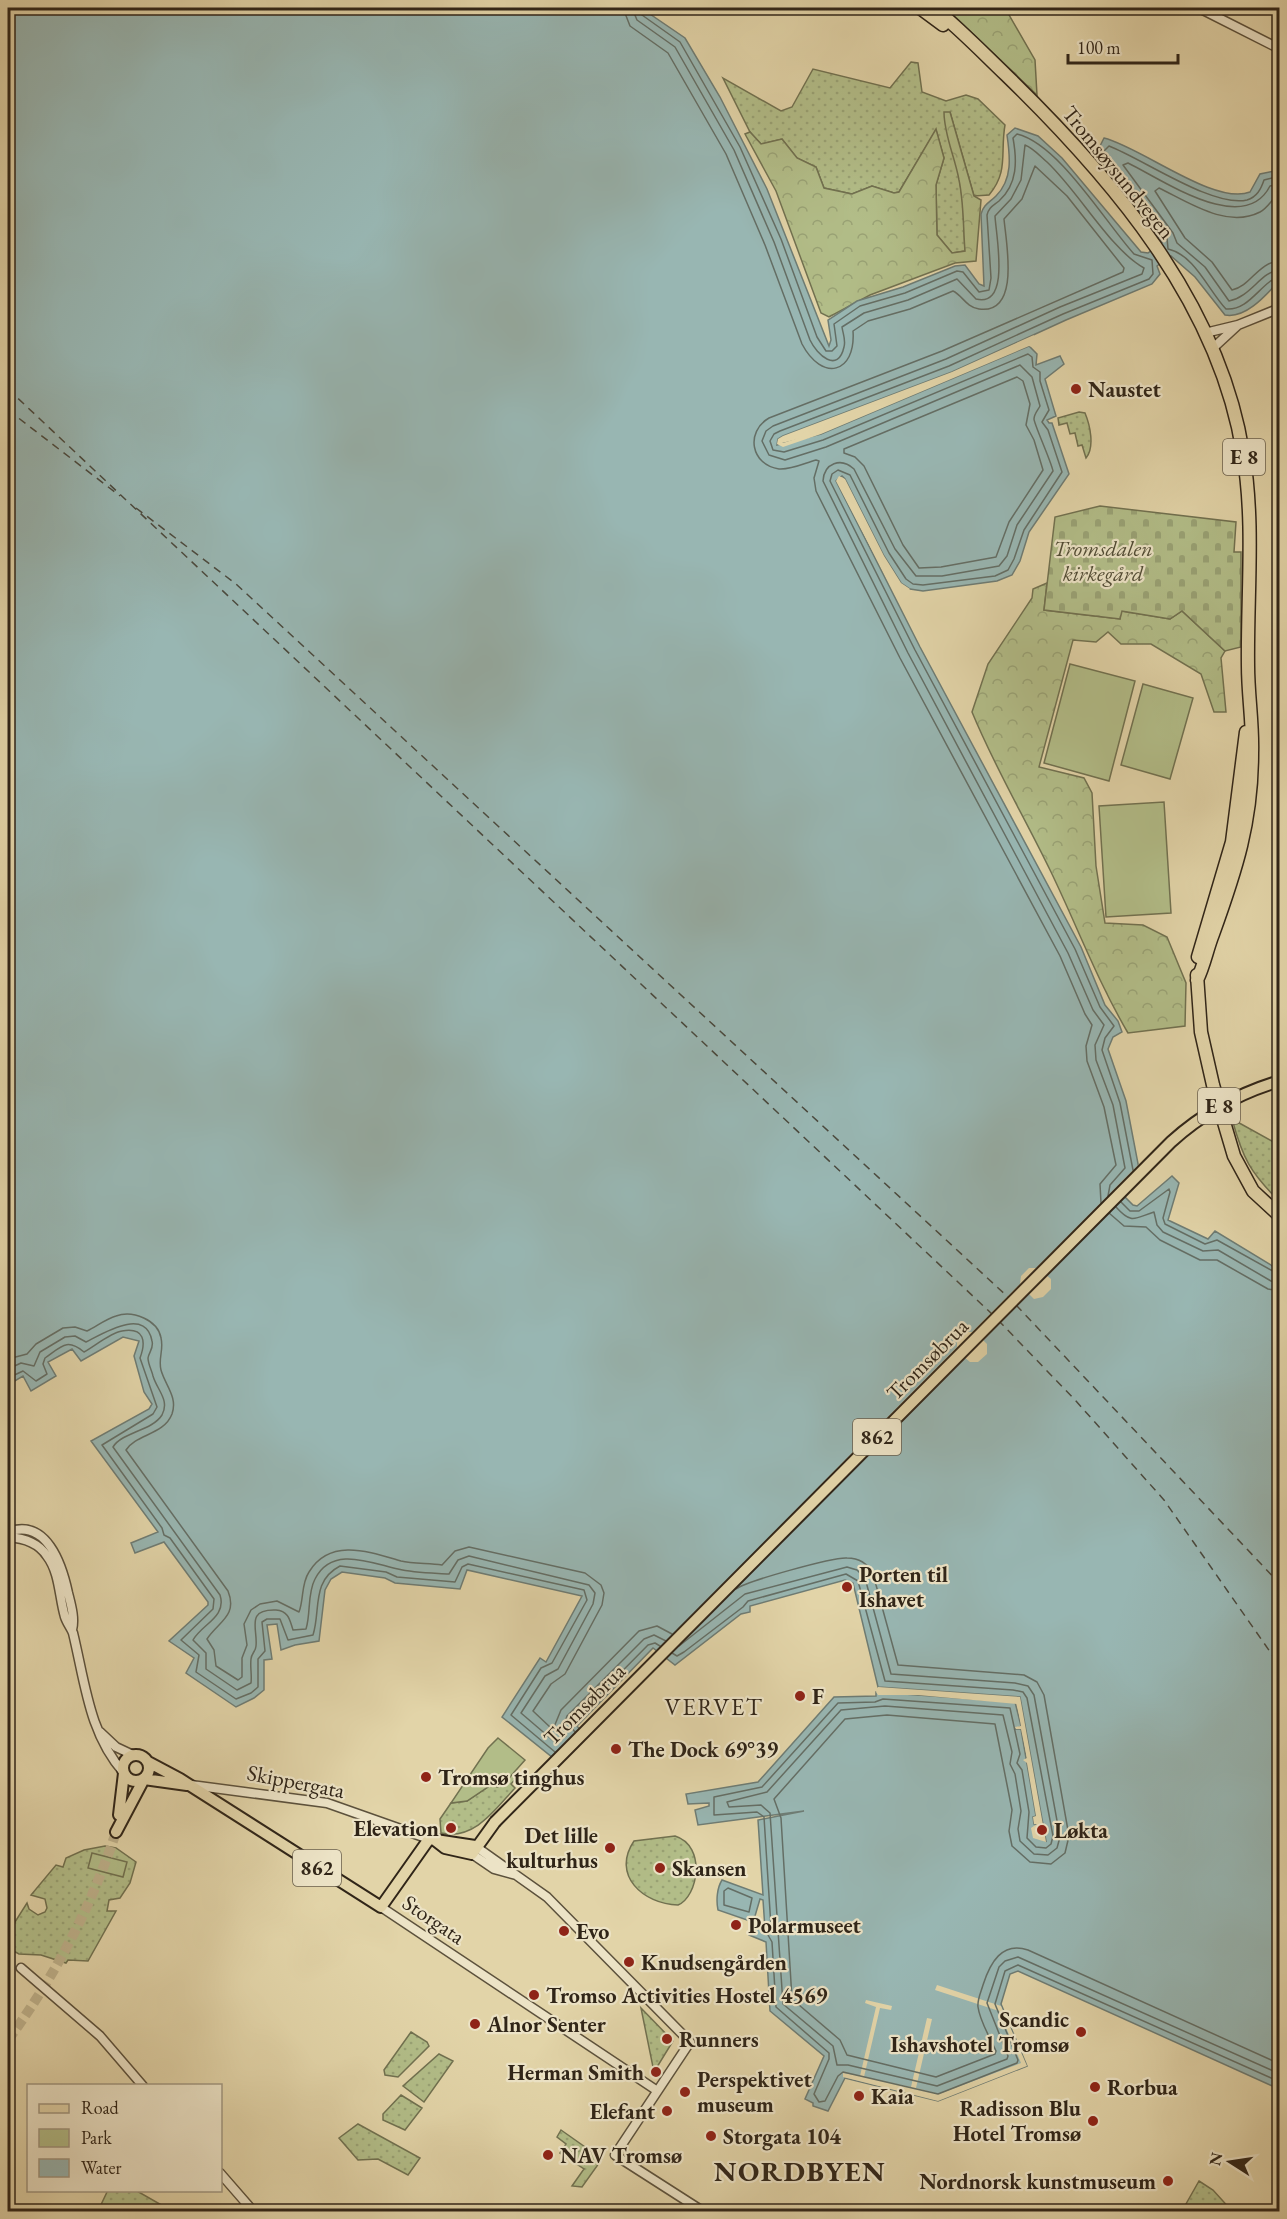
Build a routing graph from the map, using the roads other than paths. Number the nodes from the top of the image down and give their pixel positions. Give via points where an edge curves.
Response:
1 (920, 8) edge
2 (934, 8) edge
3 (1199, 8) edge
4 (1280, 49) edge
5 (994, 64) junction
6 (1280, 308) edge
7 (1238, 325) junction
8 (1205, 333) junction
9 (1212, 350) junction
10 (1280, 1081) edge
11 (1280, 1216) edge
12 (8, 1532) edge
13 (8, 1537) edge
14 (72, 1630) junction
15 (99, 1731) junction
16 (133, 1755) junction
17 (148, 1762) junction
18 (124, 1773) junction
19 (144, 1779) junction
20 (187, 1785) junction
21 (432, 1840) junction
22 (473, 1850) junction
23 (381, 1907) junction
24 (21, 1968) dead end
25 (142, 2084) edge
26 (656, 2090) junction
27 (222, 2175) edge
28 (254, 2211) edge
29 (704, 2211) edge

1 - 5 highway, Tromsøysundvegen / E 8
2 - 5 highway, Tromsøysundvegen / E 8
3 - 4 street
5 - 8 highway, Tromsøysundvegen / E 8 via 1082,154 1153,244
6 - 7 street
7 - 8 street
7 - 9 street
8 - 9 highway, Tromsøysundvegen / E 8
9 - 11 highway, Tromsøysundvegen / E 8 via 1235,412 1246,470 1250,520 1249,705 1235,830 1201,943 1197,1007 1234,1156 1253,1191
10 - 22 main road, Tromsøbrua / 862, bridge via 1230,1100 1171,1142 495,1822
12 - 14 street via 23,1530 38,1535 58,1556 73,1614
13 - 14 street via 30,1541 48,1557
14 - 15 street via 89,1709
15 - 16 street via 116,1747
15 - 18 street
16 - 17 main road, 862
16 - 18 main road via 124,1762
17 - 19 main road via 150,1770
17 - 20 main road, Storgata / 862
18 - 19 main road, 862 via 134,1781
18 - 19 main road via 116,1829
19 - 20 main road, Storgata / 862
20 - 21 street, Skippergata via 327,1803
20 - 23 main road, Storgata / 862
21 - 22 main road, Skippergata via 445,1848
21 - 23 main road
22 - 26 street, Skippergata via 494,1869 516,1875 547,1896 690,2042
23 - 26 street, Storgata
24 - 25 street via 100,2036
26 - 29 street via 615,2155
27 - 28 street

